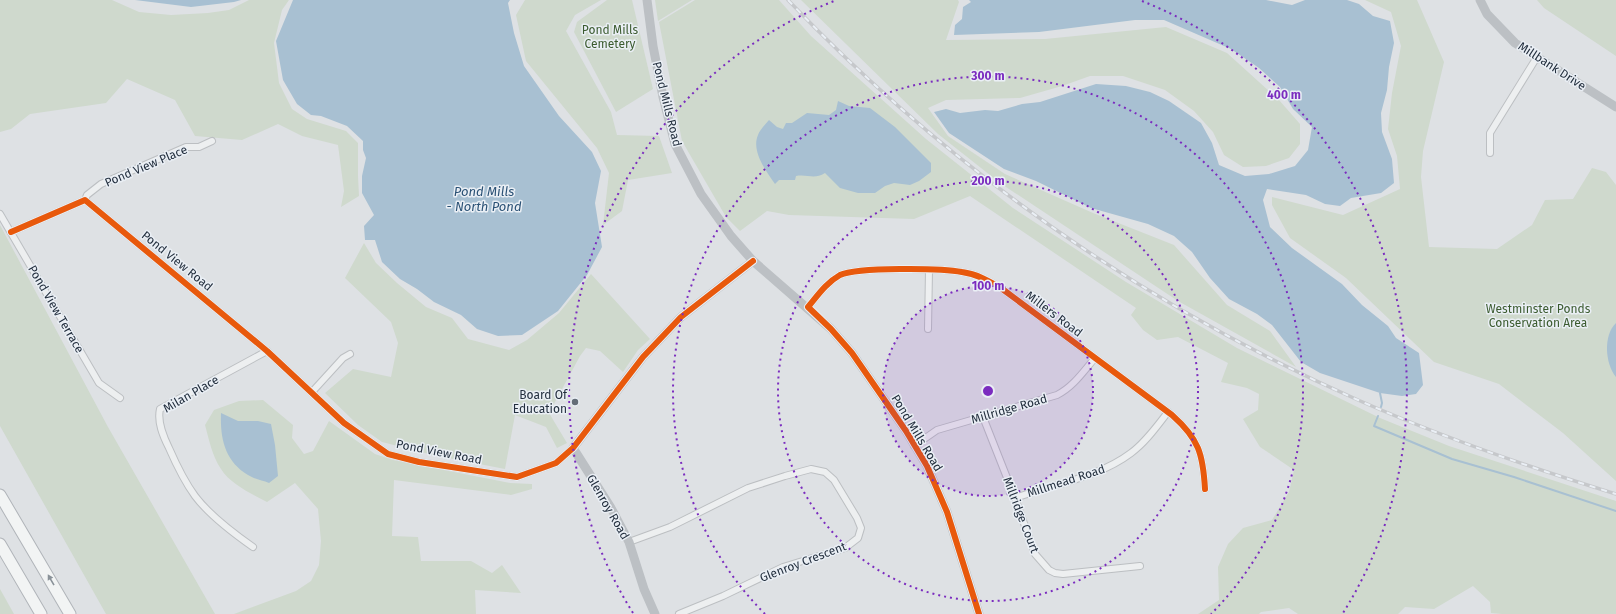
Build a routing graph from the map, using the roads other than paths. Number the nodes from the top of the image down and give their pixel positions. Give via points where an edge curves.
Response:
1 (647, 0) edge
2 (1480, 0) edge
3 (1537, 57) junction
4 (1616, 107) edge
5 (212, 141) dead end
6 (1490, 153) dead end
7 (85, 200) junction
8 (0, 214) edge
9 (11, 232) junction
10 (753, 261) junction
11 (929, 270) junction
12 (808, 307) junction
13 (928, 329) dead end
14 (268, 351) junction
15 (350, 354) dead end
16 (1095, 358) junction
17 (312, 392) junction
18 (120, 398) dead end
19 (1168, 412) junction
20 (983, 417) junction
21 (914, 446) junction
22 (573, 448) junction
23 (0, 484) edge
24 (1205, 489) dead end
25 (0, 494) edge
26 (1015, 498) junction
27 (19, 525) junction
28 (629, 542) junction
29 (0, 544) edge
30 (253, 547) dead end
31 (1140, 566) dead end
32 (41, 614) edge
33 (70, 614) edge
34 (655, 614) edge
35 (679, 614) edge
36 (979, 614) edge

1 - 10 main road, Pond Mills Road via 654,53 675,144 701,194 731,236
2 - 3 main road, Millbank Drive via 1487,14 1516,43
3 - 4 main road, Millbank Drive
3 - 6 street via 1490,133
5 - 7 street, Pond View Place via 200,147 186,147 101,184 87,195
7 - 9 street
7 - 14 street, Pond View Road
8 - 9 street, Pond View Terrace
9 - 18 street, Pond View Terrace via 99,383
10 - 12 main road, Pond Mills Road
10 - 22 main road, Pond View Road via 681,317 643,357
11 - 12 street, Millers Road via 865,270 842,275 826,285
11 - 13 street
11 - 16 street, Millers Road via 961,272 982,277 1001,288
12 - 21 main road, Pond Mills Road via 831,328 852,353
14 - 17 street, Pond View Road
14 - 30 street, Milan Place via 160,409 158,418 180,472 195,496 239,538
15 - 17 street via 342,358
16 - 19 street, Millers Road
16 - 20 street, Millridge Road via 1076,381 1057,395
17 - 22 street, Pond View Road via 344,423 388,454 419,462 517,477 556,463
19 - 24 street, Millers Road via 1187,429 1198,446 1204,468
19 - 26 street, Millmead Road via 1150,435 1114,465
20 - 21 street, Millridge Road via 937,430
20 - 26 street, Millridge Court
21 - 36 main road, Pond Mills Road via 927,466 947,512
22 - 28 main road, Glenroy Road
23 - 27 highway
25 - 27 highway
26 - 31 street, Millridge Court via 1035,554 1049,570 1063,574
33 -> 27 highway
28 - 34 main road, Glenroy Road via 644,590
28 - 35 street, Glenroy Crescent via 676,524 748,488 785,476 811,469 825,472 834,480 857,518 861,528 858,538 845,548 783,567
29 - 32 highway

